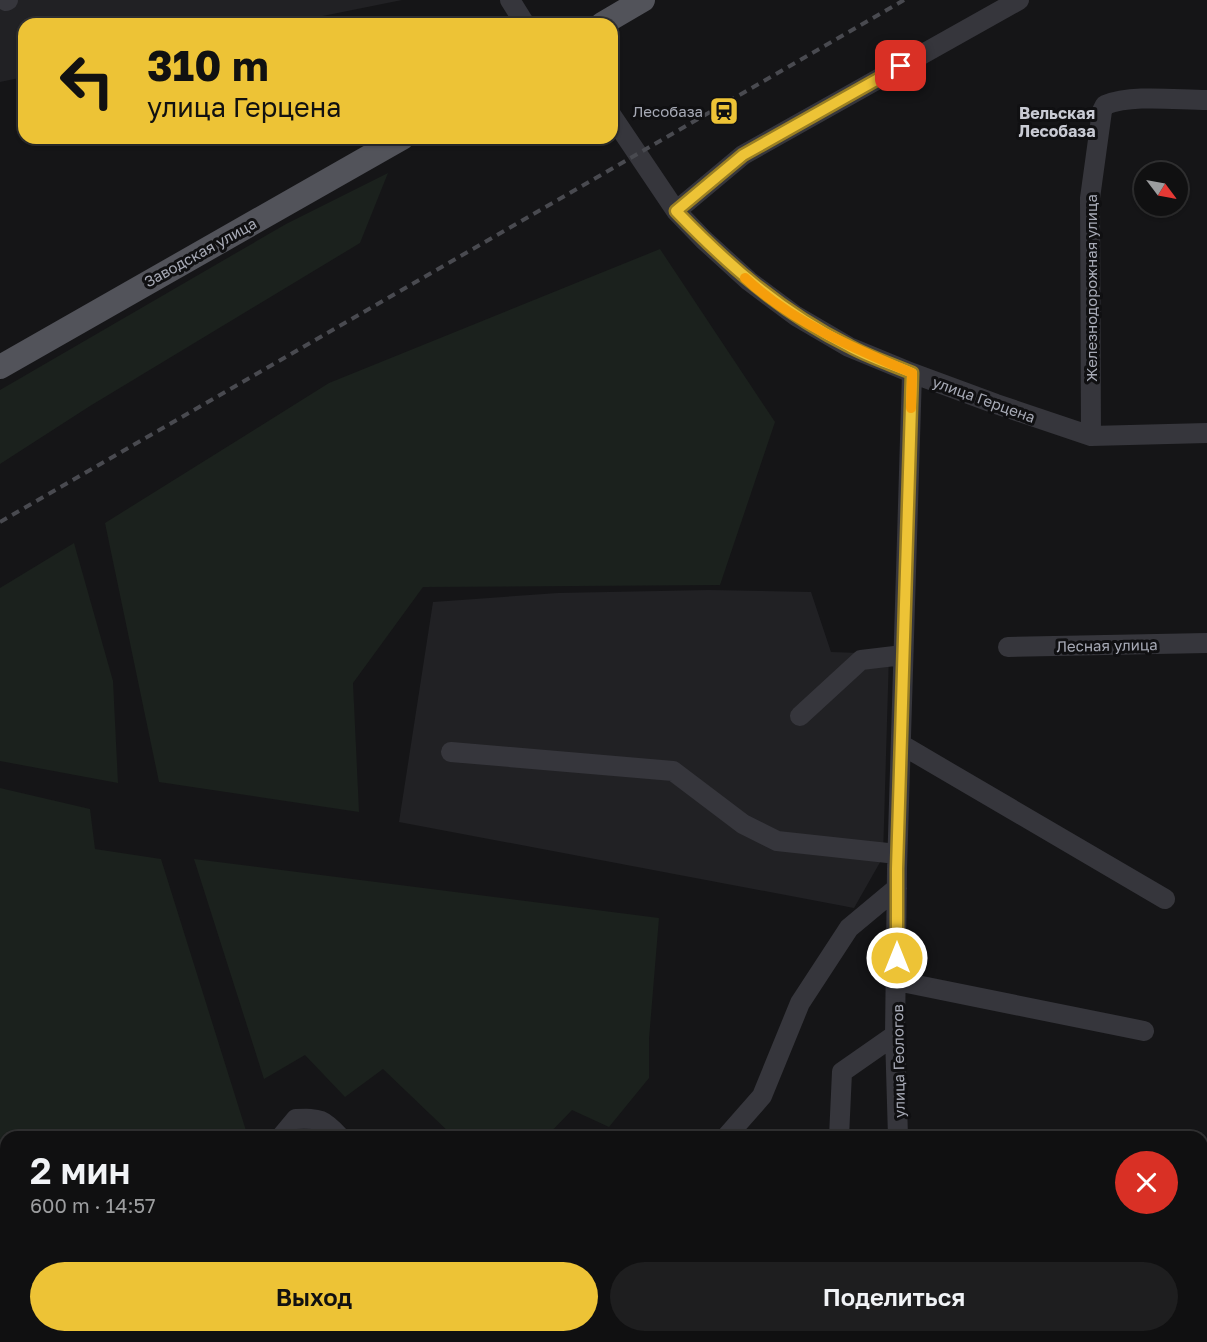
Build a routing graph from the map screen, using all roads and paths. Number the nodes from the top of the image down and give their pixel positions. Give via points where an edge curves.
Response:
1 (510, 0) edge
2 (643, 0) edge
3 (1019, 0) edge
4 (521, 18) edge
5 (612, 18) edge
6 (1207, 100) edge
7 (618, 125) edge
8 (391, 144) edge
9 (676, 211) junction
10 (0, 367) edge
11 (912, 373) junction
12 (1207, 433) edge
13 (1091, 436) junction
14 (1207, 644) edge
15 (1008, 647) dead end
16 (903, 655) junction
17 (800, 716) dead end
18 (902, 745) junction
19 (451, 752) dead end
20 (897, 854) junction
21 (897, 888) junction
22 (1165, 898) dead end
23 (897, 981) junction
24 (1144, 1031) dead end
25 (895, 1035) junction
26 (286, 1131) edge
27 (334, 1131) edge
28 (731, 1131) edge
29 (839, 1131) edge
30 (898, 1131) edge

1 - 4 street
2 - 5 main road
3 - 9 street via 743,155
6 - 13 street, Железнодорожная улица via 1134,100 1105,105 1102,111 1090,198
7 - 9 street, улица Герцена
8 - 10 main road, Заводская улица
9 - 11 street, улица Герцена via 749,282 796,316 849,347
11 - 13 street, улица Герцена
11 - 16 street, улица Геологов
12 - 13 street, улица Герцена
14 - 15 street, Лесная улица
16 - 17 street via 861,660
16 - 18 street, улица Геологов
18 - 20 street, улица Геологов
18 - 22 street
19 - 20 street via 673,771 743,824 777,842
20 - 21 street, улица Геологов
21 - 23 street, улица Геологов
21 - 28 street via 849,928 800,1003 762,1095
23 - 24 street
23 - 25 street, улица Геологов
25 - 29 street via 842,1072
25 - 30 street, улица Геологов
26 - 27 street via 296,1119 311,1118 326,1122

